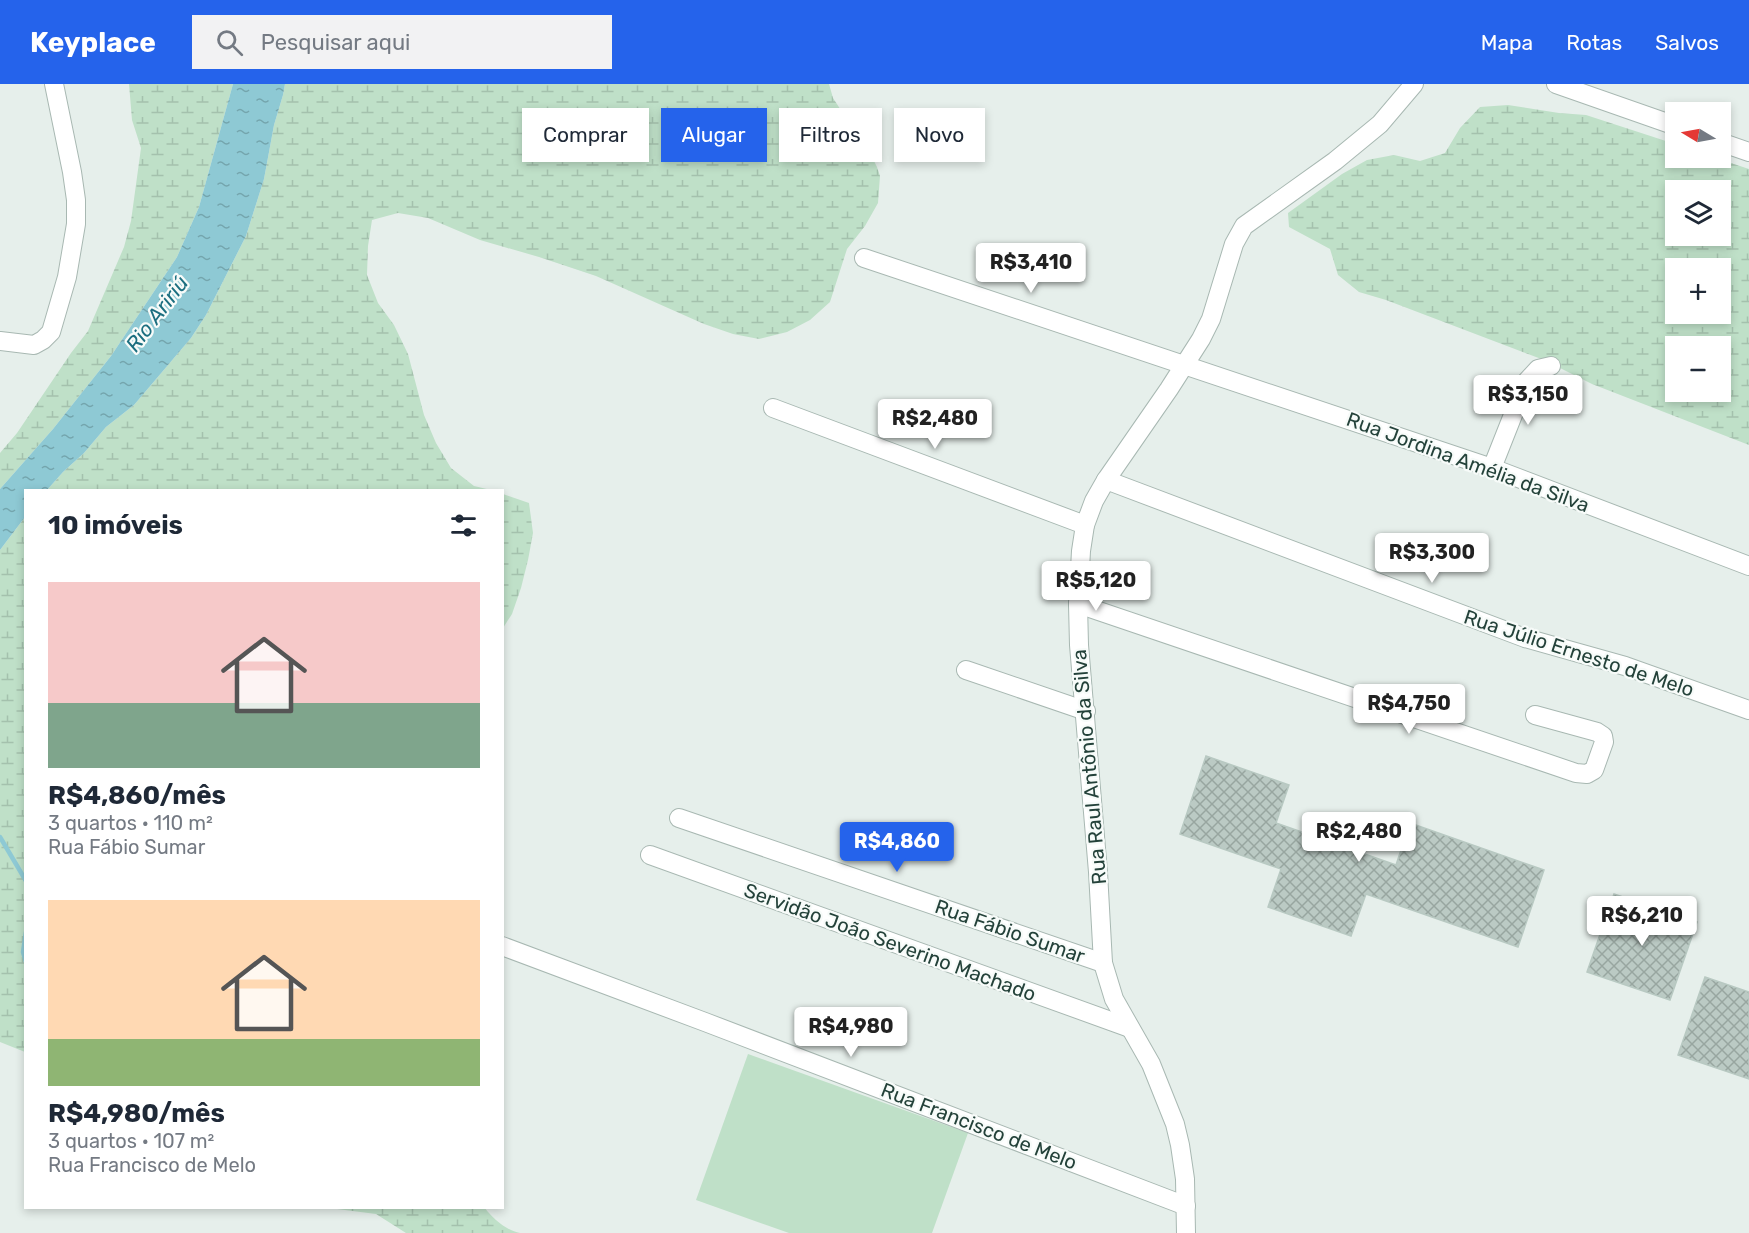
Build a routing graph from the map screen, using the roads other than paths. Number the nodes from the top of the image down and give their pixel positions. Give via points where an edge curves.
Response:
1 (54, 84) edge
2 (1414, 84) edge
3 (1556, 84) edge
4 (1665, 122) edge
5 (1731, 146) edge
6 (1749, 152) edge
7 (864, 258) dead end
8 (0, 341) edge
9 (1185, 364) junction
10 (1551, 366) dead end
11 (772, 408) dead end
12 (1492, 468) junction
13 (1106, 480) junction
14 (1085, 525) junction
15 (1749, 566) edge
16 (1078, 604) junction
17 (966, 670) dead end
18 (1749, 710) edge
19 (1086, 711) junction
20 (1535, 715) dead end
21 (679, 818) dead end
22 (650, 855) dead end
23 (504, 947) edge
24 (1103, 963) junction
25 (1130, 1028) junction
26 (1186, 1206) junction
27 (1186, 1233) edge

1 - 8 street via 76,200 67,277 51,332 43,340 34,345
2 - 9 street, Rua Raul Antônio da Silva via 1380,124 1244,226 1234,244 1211,319
3 - 4 street
5 - 6 street
7 - 9 street, Rua Jordina Amélia da Silva
9 - 12 street, Rua Jordina Amélia da Silva
9 - 13 street, Rua Raul Antônio da Silva
10 - 12 street via 1538,369 1526,382
11 - 14 street
12 - 15 street, Rua Jordina Amélia da Silva
13 - 14 street, Rua Raul Antônio da Silva
13 - 18 street, Rua Júlio Ernesto de Melo via 1516,635 1625,666
14 - 16 street, Rua Raul Antônio da Silva
16 - 19 street, Rua Raul Antônio da Silva
16 - 20 street via 1576,773 1594,770 1603,736
17 - 19 street
19 - 24 street, Rua Raul Antônio da Silva
21 - 24 street, Rua Fábio Sumar
22 - 25 street, Servidão João Severino Machado
23 - 26 street, Rua Francisco de Melo
24 - 25 street, Rua Raul Antônio da Silva via 1114,999
25 - 26 street, Rua Raul Antônio da Silva via 1151,1064 1175,1124
26 - 27 street, Rua Raul Antônio da Silva

